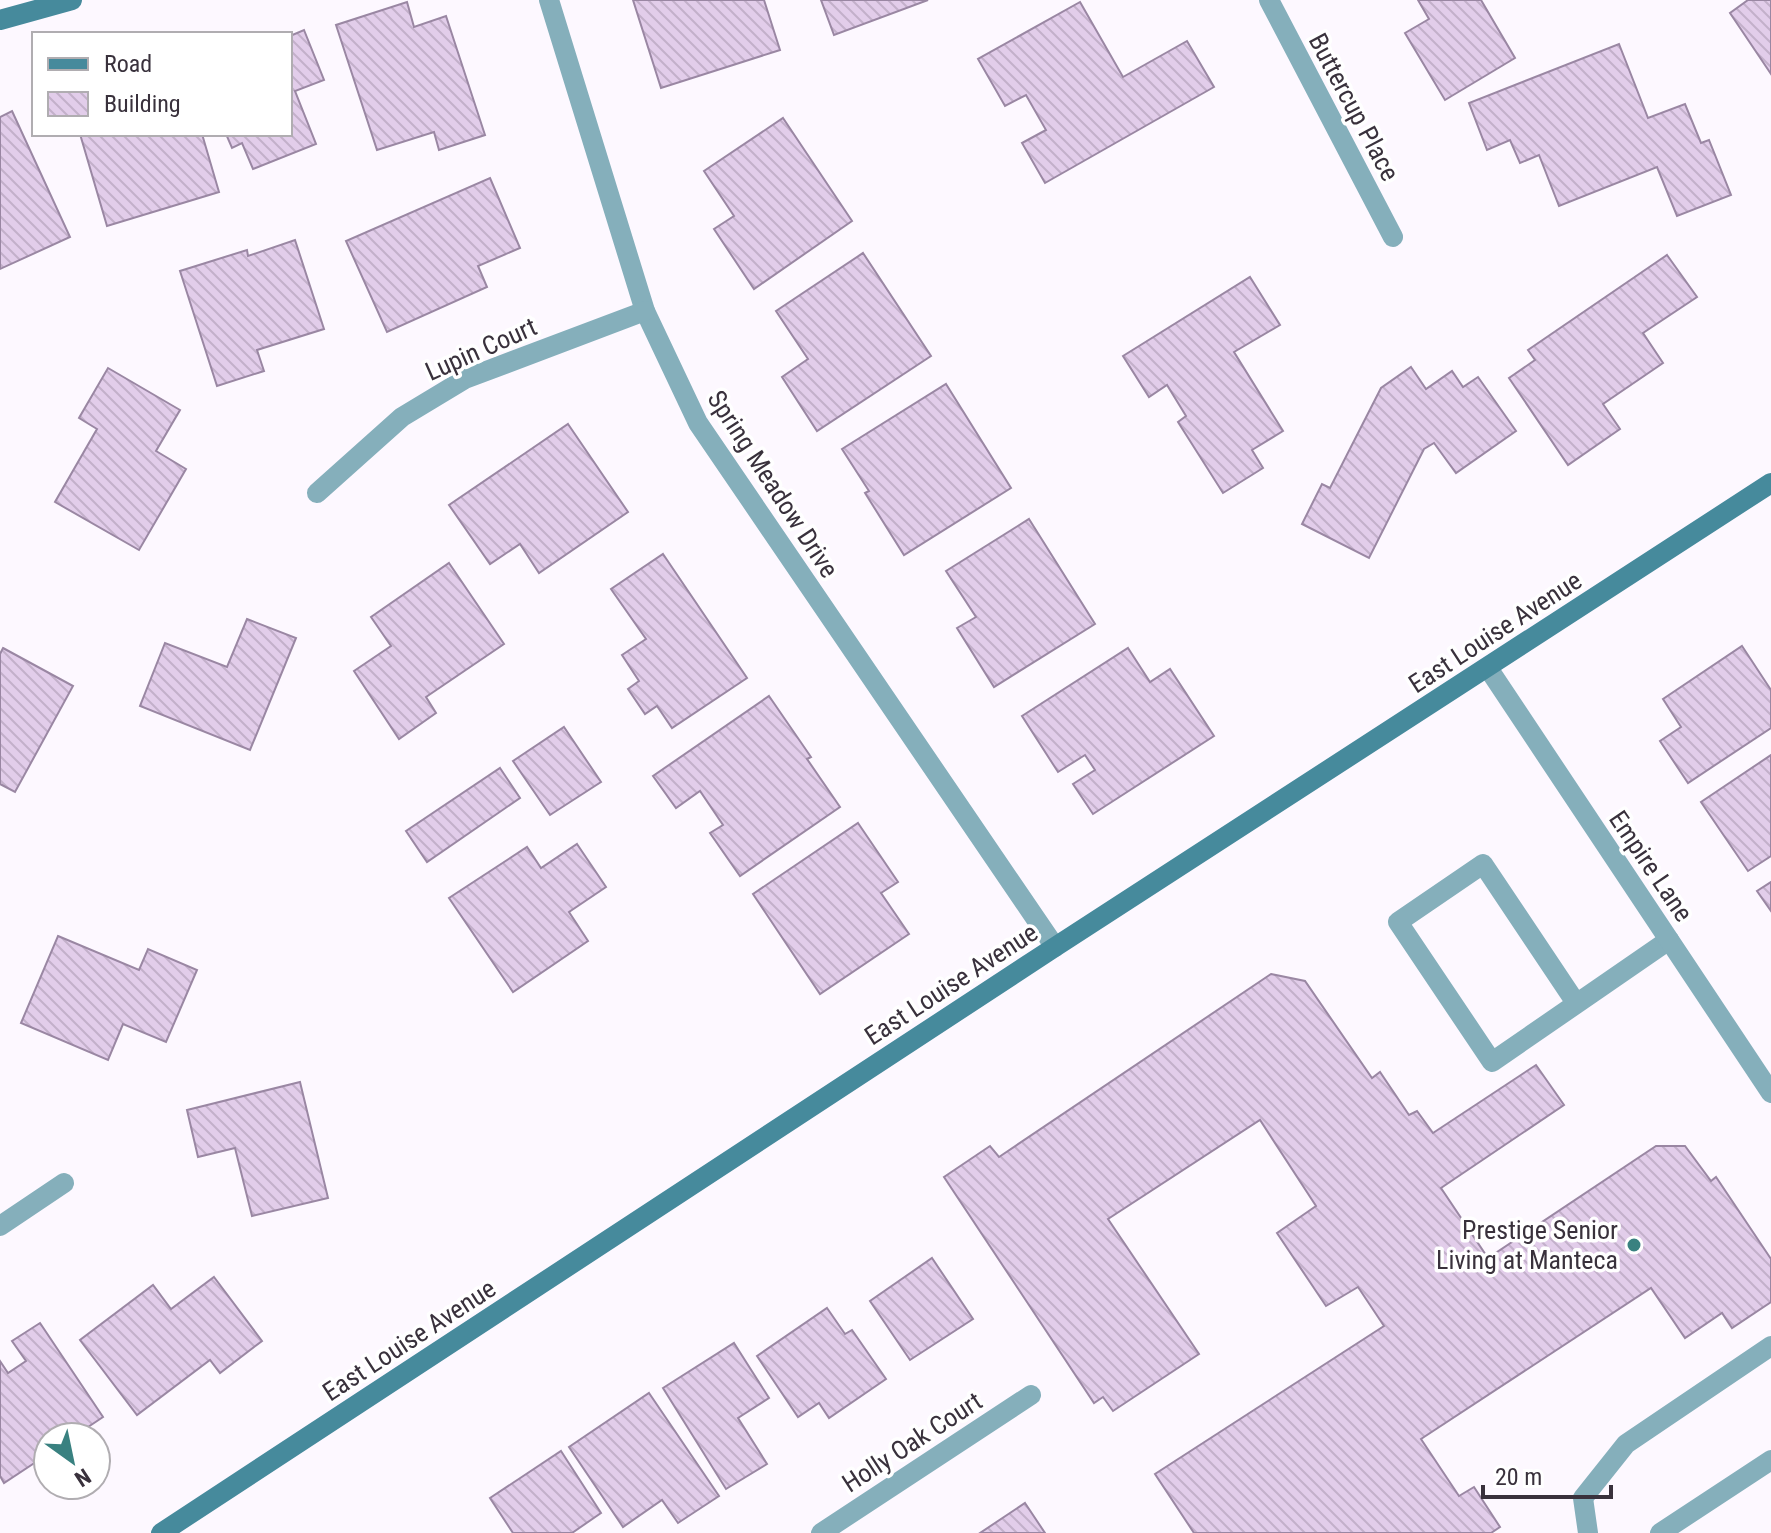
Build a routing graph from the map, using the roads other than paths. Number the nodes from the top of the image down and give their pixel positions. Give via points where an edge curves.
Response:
1 (72, 0) edge
2 (549, 0) edge
3 (1269, 0) edge
4 (0, 20) edge
5 (1393, 237) dead end
6 (645, 311) junction
7 (1771, 483) edge
8 (317, 493) dead end
9 (1488, 668) junction
10 (1669, 940) junction
11 (1055, 947) junction
12 (1576, 1003) junction
13 (1771, 1093) edge
14 (64, 1183) dead end
15 (0, 1226) edge
16 (1771, 1346) edge
17 (1031, 1395) dead end
18 (1771, 1460) edge
19 (161, 1533) edge
20 (821, 1533) edge
21 (1588, 1533) edge
22 (1660, 1533) edge

1 - 4 street
2 - 6 street, Spring Meadow Drive
3 - 5 street, Buttercup Place
6 - 8 street, Lupin Court via 465,379 402,417
6 - 11 street, Spring Meadow Drive via 698,423
7 - 9 street, East Louise Avenue
9 - 10 street, Empire Lane
9 - 11 street, East Louise Avenue
10 - 12 street
10 - 13 street, Empire Lane
11 - 19 street, East Louise Avenue
12 - 12 street via 1492,1062 1398,922 1483,864
14 - 15 street
16 - 21 street via 1626,1444 1583,1498
17 - 20 street, Holly Oak Court
18 - 22 street

